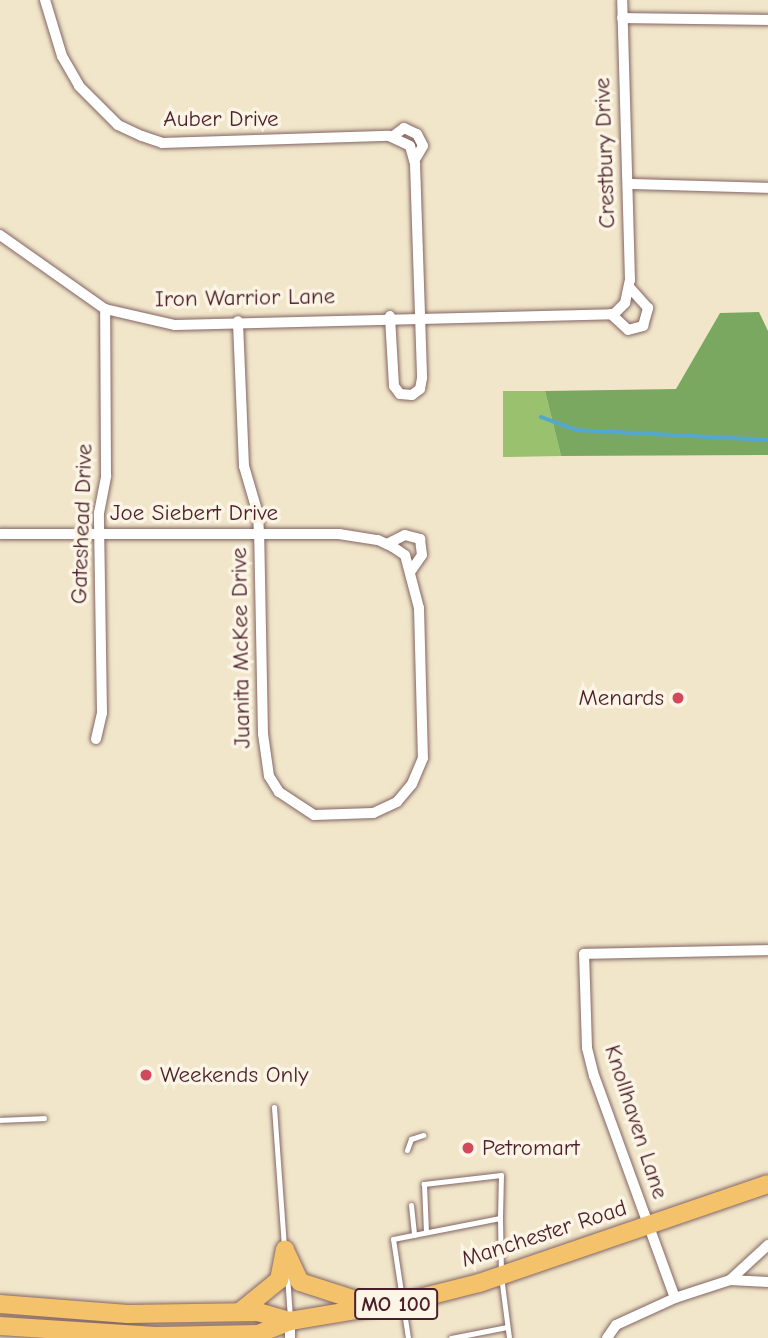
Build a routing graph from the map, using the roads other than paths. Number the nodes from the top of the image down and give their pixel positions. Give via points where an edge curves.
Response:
1 (45, 0) edge
2 (622, 0) edge
3 (622, 18) junction
4 (768, 20) edge
5 (628, 184) junction
6 (768, 188) edge
7 (2, 239) edge
8 (629, 287) junction
9 (105, 309) junction
10 (612, 314) junction
11 (390, 316) junction
12 (419, 316) junction
13 (239, 321) junction
14 (0, 534) edge
15 (100, 534) junction
16 (259, 534) junction
17 (387, 544) junction
18 (405, 555) joint
19 (411, 571) junction
20 (96, 739) dead end
21 (768, 950) edge
22 (274, 1107) dead end
23 (44, 1118) dead end
24 (0, 1120) edge
25 (423, 1135) dead end
26 (407, 1150) dead end
27 (768, 1184) edge
28 (411, 1205) dead end
29 (500, 1218) junction
30 (648, 1226) junction
31 (426, 1232) junction
32 (414, 1235) junction
33 (768, 1245) edge
34 (285, 1250) junction
35 (500, 1276) junction
36 (730, 1280) junction
37 (768, 1282) edge
38 (675, 1298) junction
39 (404, 1303) junction
40 (0, 1304) edge
41 (382, 1307) junction
42 (236, 1313) junction
43 (507, 1326) junction
44 (290, 1329) edge
45 (5, 1330) edge
46 (182, 1337) edge
47 (408, 1338) edge
48 (451, 1338) edge
49 (509, 1338) edge
50 (607, 1338) edge

1 - 12 street, Auber Drive via 60,52 79,86 118,125 142,136 162,143 391,137 410,146
2 - 3 street, Crestbury Drive
3 - 4 street
3 - 5 street, Crestbury Drive
5 - 6 street
5 - 8 street, Crestbury Drive
7 - 9 street, Iron Warrior Lane
8 - 10 street, Crestbury Drive via 625,303
8 - 10 street via 648,308 643,326 628,330
9 - 13 street, Iron Warrior Lane via 175,325
9 - 15 street, Gateshead Drive via 106,475
10 - 12 street, Iron Warrior Lane
11 - 12 street, Iron Warrior Lane
11 - 12 street via 394,386 400,394 411,395 422,384
11 - 13 street, Iron Warrior Lane
13 - 16 street, Juanita McKee Drive via 244,466
14 - 15 street, Joe Siebert Drive
15 - 16 street, Joe Siebert Drive
15 - 20 street, Gateshead Drive via 102,713
16 - 17 street, Joe Siebert Drive via 359,536
16 - 19 street, Juanita McKee Drive via 264,759 279,792 314,815 373,813 397,802 419,772 423,758 419,608
17 - 18 street, Joe Siebert Drive
17 - 19 street, Joe Siebert Drive via 405,535 420,539 422,555
18 - 19 street, Juanita McKee Drive
21 - 30 street, Knollhaven Lane via 584,954 587,1048
22 - 34 lane
23 - 24 lane
25 - 26 lane via 411,1139
27 - 30 main road, Manchester Road / MO 100
28 - 32 lane
29 - 31 lane
29 - 31 lane via 501,1175 424,1184
29 - 35 lane
30 - 35 main road, Manchester Road / MO 100
30 - 38 street, Knollhaven Lane
31 - 32 lane
32 - 39 lane via 393,1239
33 - 36 street
34 - 41 main road via 300,1282
34 - 42 main road via 279,1280 258,1301
34 - 44 lane
35 - 39 main road, Manchester Road / MO 100
35 - 43 lane
36 - 37 street
36 - 38 street
38 - 50 street via 616,1325
39 - 41 main road, Manchester Road / MO 100
39 - 47 lane
40 - 42 main road, Manchester Road / MO 100 via 128,1314
41 - 44 main road, Manchester Road / MO 100
42 - 44 main road, Manchester Road / MO 100 via 258,1312
43 - 48 lane
43 - 49 lane
44 - 46 main road, Manchester Road / MO 100
45 - 46 main road, Manchester Road / MO 100

